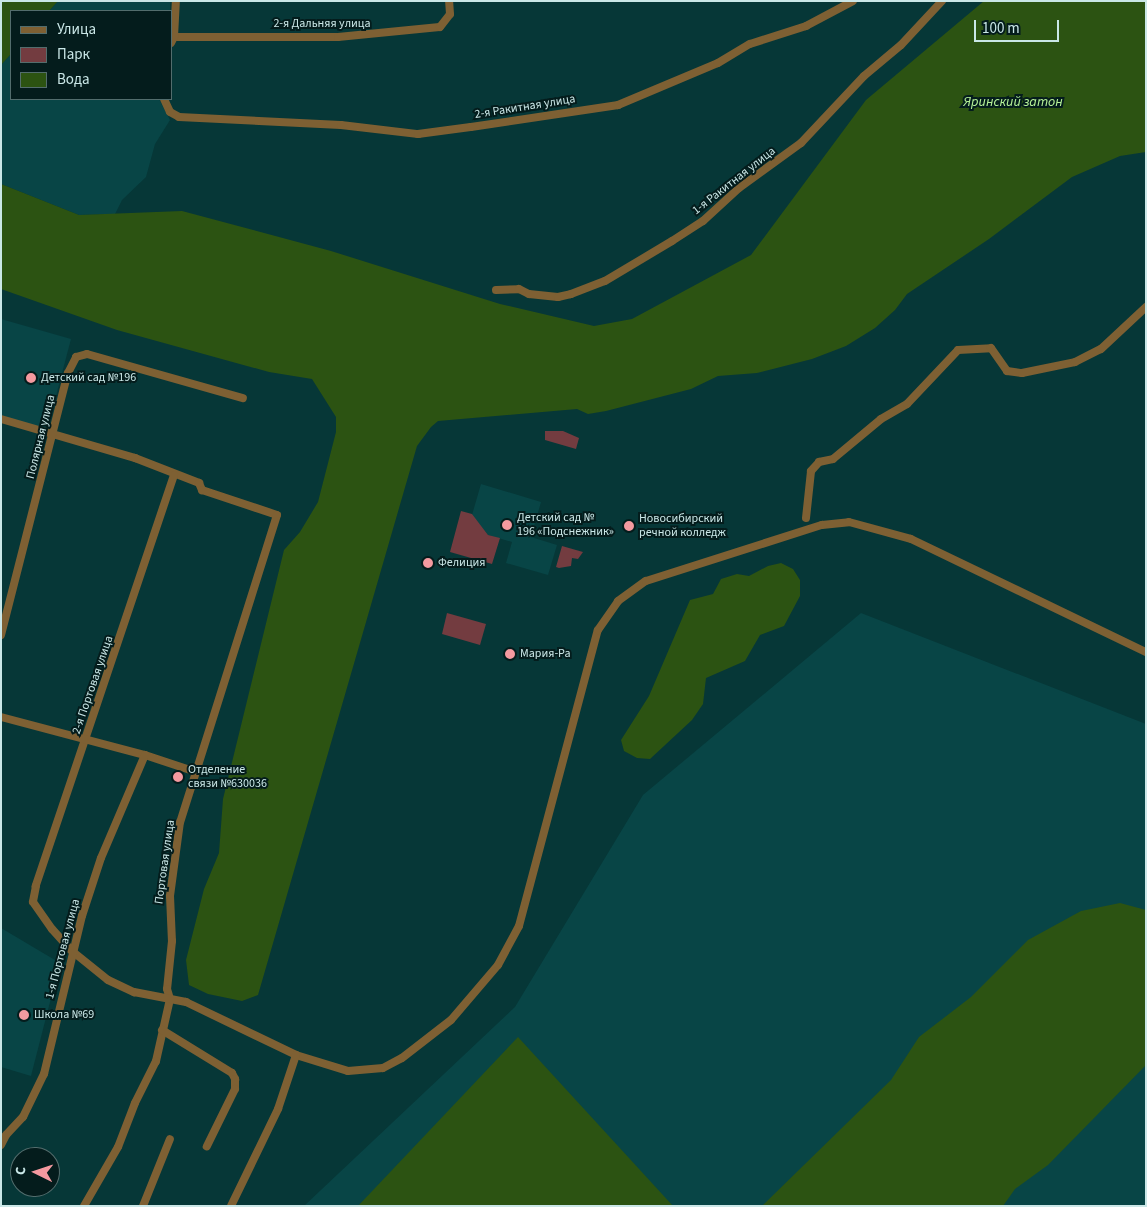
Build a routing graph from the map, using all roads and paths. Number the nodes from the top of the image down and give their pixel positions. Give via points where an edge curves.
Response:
1 (176, 1) edge
2 (448, 1) edge
3 (853, 1) edge
4 (942, 1) edge
5 (173, 40) edge
6 (164, 100) edge
7 (496, 290) dead end
8 (1146, 308) edge
9 (243, 398) dead end
10 (1, 419) edge
11 (54, 434) junction
12 (174, 475) junction
13 (806, 518) dead end
14 (1, 635) edge
15 (1146, 652) edge
16 (1, 717) edge
17 (87, 739) junction
18 (145, 755) junction
19 (196, 772) junction
20 (72, 951) junction
21 (170, 999) junction
22 (162, 1030) junction
23 (296, 1055) junction
24 (170, 1139) dead end
25 (1, 1145) edge
26 (207, 1146) dead end
27 (84, 1206) edge
28 (143, 1206) edge
29 (230, 1206) edge

1 - 5 street
2 - 5 street, 2-я Дальняя улица via 450,14 440,27 338,37
3 - 6 street, 2-я Ракитная улица via 806,26 750,44 718,62 618,104 418,134 342,125 179,117 170,112
4 - 7 street, 1-я Ракитная улица via 901,45 864,76 801,143 733,193 703,221 605,282 571,294 558,297 529,294 519,289
8 - 13 street via 1101,349 1075,362 1022,373 1007,371 991,348 958,350 907,404 881,418 833,460 818,462 811,471
9 - 11 street, Полярная улица via 80,354 68,373
10 - 11 street
11 - 12 street via 135,458
11 - 14 street, Полярная улица
12 - 17 street, 2-я Портовая улица
12 - 19 street, Портовая улица via 199,483 202,490 277,515
15 - 23 street via 911,539 849,522 822,525 646,581 618,601 598,630 519,926 487,982 451,1020 384,1068 348,1072
16 - 17 street
17 - 18 street
17 - 20 street, 2-я Портовая улица via 36,886 34,902
18 - 19 street
18 - 20 street, 1-я Портовая улица via 101,858
19 - 21 street, Портовая улица via 180,822 170,896 172,941 167,989
20 - 21 street via 108,980 134,992
20 - 25 street, 1-я Портовая улица via 44,1074 23,1117
21 - 22 street, Портовая улица
21 - 23 street via 202,1009
22 - 26 street via 232,1073 235,1079 235,1090
22 - 27 street, Портовая улица via 152,1072 135,1103 118,1147
23 - 29 street via 278,1108
24 - 28 street

